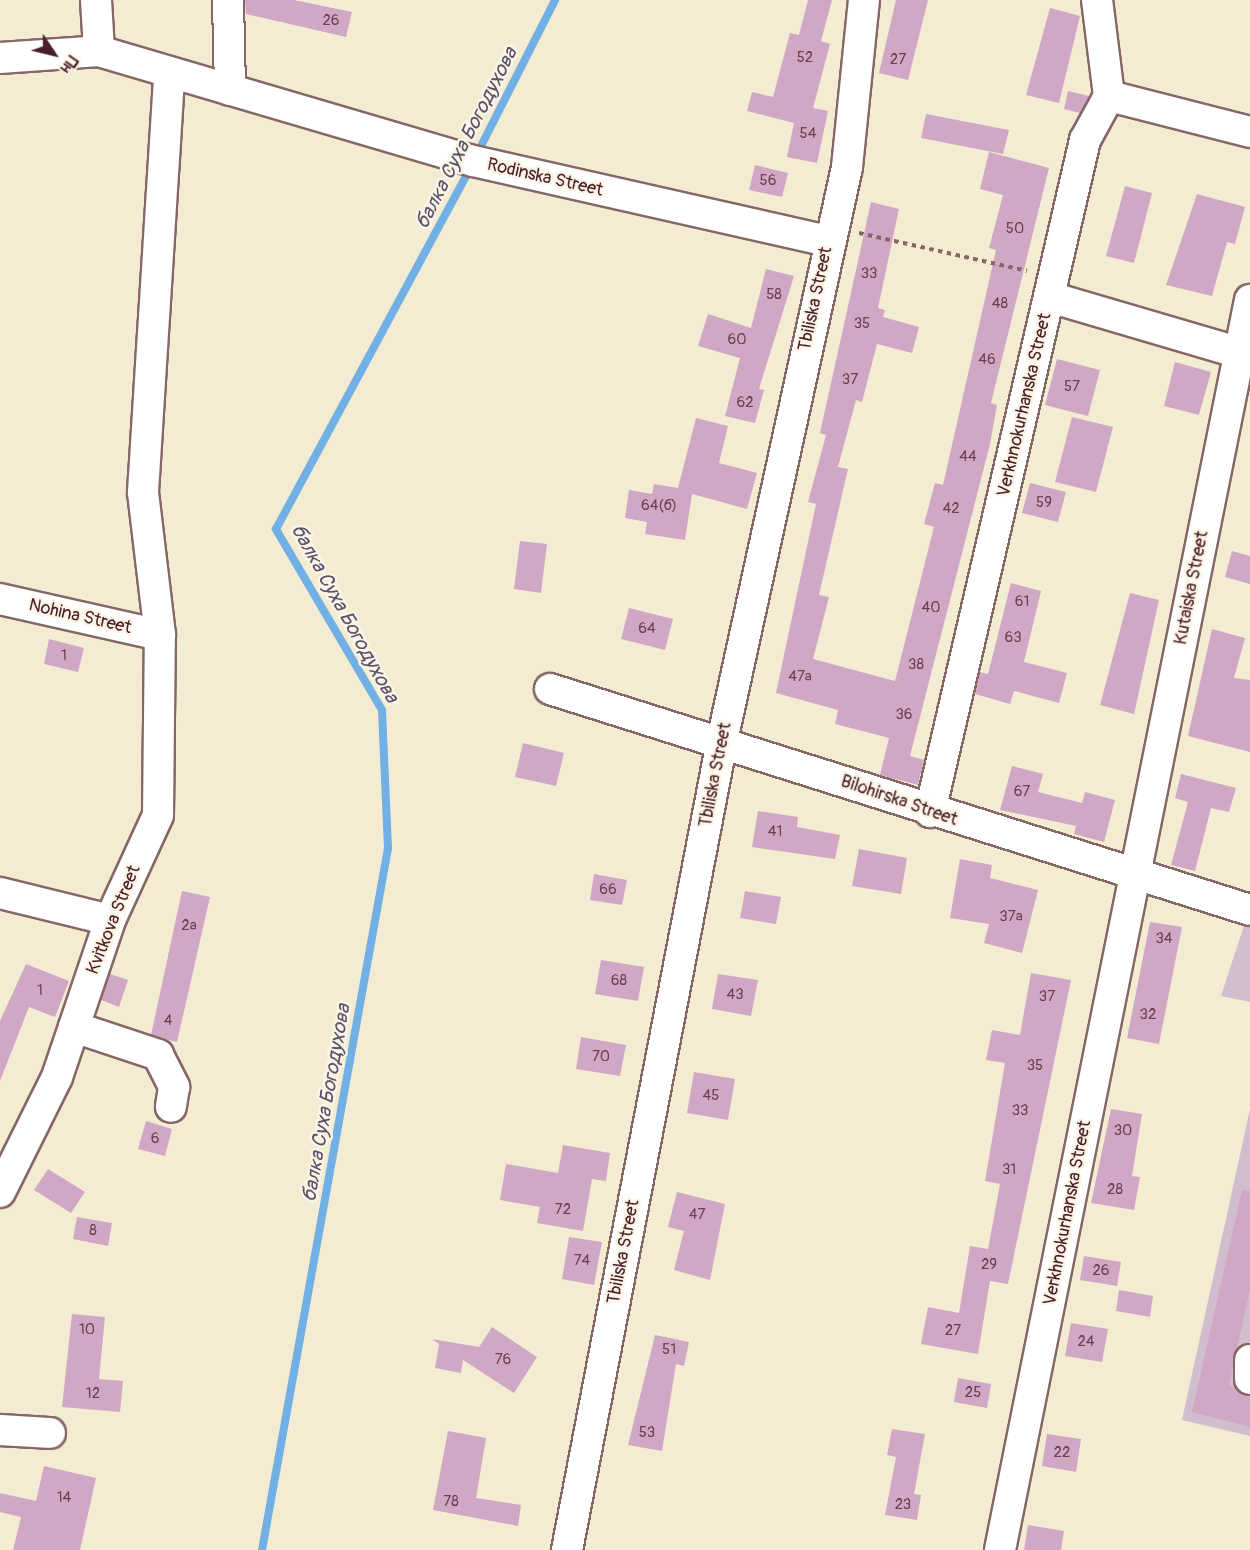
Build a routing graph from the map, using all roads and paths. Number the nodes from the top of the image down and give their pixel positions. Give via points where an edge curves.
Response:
1 (96, 0) edge
2 (228, 0) edge
3 (864, 0) edge
4 (1097, 0) edge
5 (99, 51) junction
6 (0, 58) edge
7 (169, 74) junction
8 (230, 90) junction
9 (1109, 96) junction
10 (1250, 132) edge
11 (830, 234) junction
12 (1052, 287) junction
13 (1250, 300) edge
14 (1244, 355) edge
15 (0, 599) edge
16 (160, 635) junction
17 (550, 689) dead end
18 (722, 741) junction
19 (930, 812) junction
20 (1136, 877) junction
21 (0, 893) edge
22 (1250, 910) edge
23 (110, 920) junction
24 (74, 1026) junction
25 (171, 1107) dead end
26 (0, 1192) edge
27 (1250, 1360) edge
28 (1250, 1379) edge
29 (0, 1430) edge
30 (50, 1433) dead end
31 (567, 1550) edge
32 (1000, 1550) edge

1 - 5 street
2 - 8 street
3 - 11 street, Tbiliska Street via 847,167
4 - 9 street
5 - 6 street, Rodinska Street
5 - 7 street, Rodinska Street
7 - 8 street, Rodinska Street
7 - 16 street, Kvitkova Street via 143,492
8 - 11 street, Rodinska Street via 473,161
9 - 10 street
9 - 12 street, Verkhnokurhanska Street via 1085,140
11 - 12 path
11 - 18 street, Tbiliska Street
12 - 14 street
12 - 19 street, Verkhnokurhanska Street
13 - 14 street, Kutaiska Street
14 - 20 street, Kutaiska Street
15 - 16 street, Nohina Street
16 - 23 street, Kvitkova Street via 158,816
17 - 18 street, Bilohirska Street
18 - 19 street, Bilohirska Street
18 - 31 street, Tbiliska Street
19 - 20 street, Bilohirska Street
20 - 22 street, Bilohirska Street
20 - 32 street, Verkhnokurhanska Street
21 - 23 street
23 - 24 street, Kvitkova Street
24 - 25 street via 158,1055 174,1087
24 - 26 street, Kvitkova Street via 57,1077
27 - 28 street
29 - 30 street

